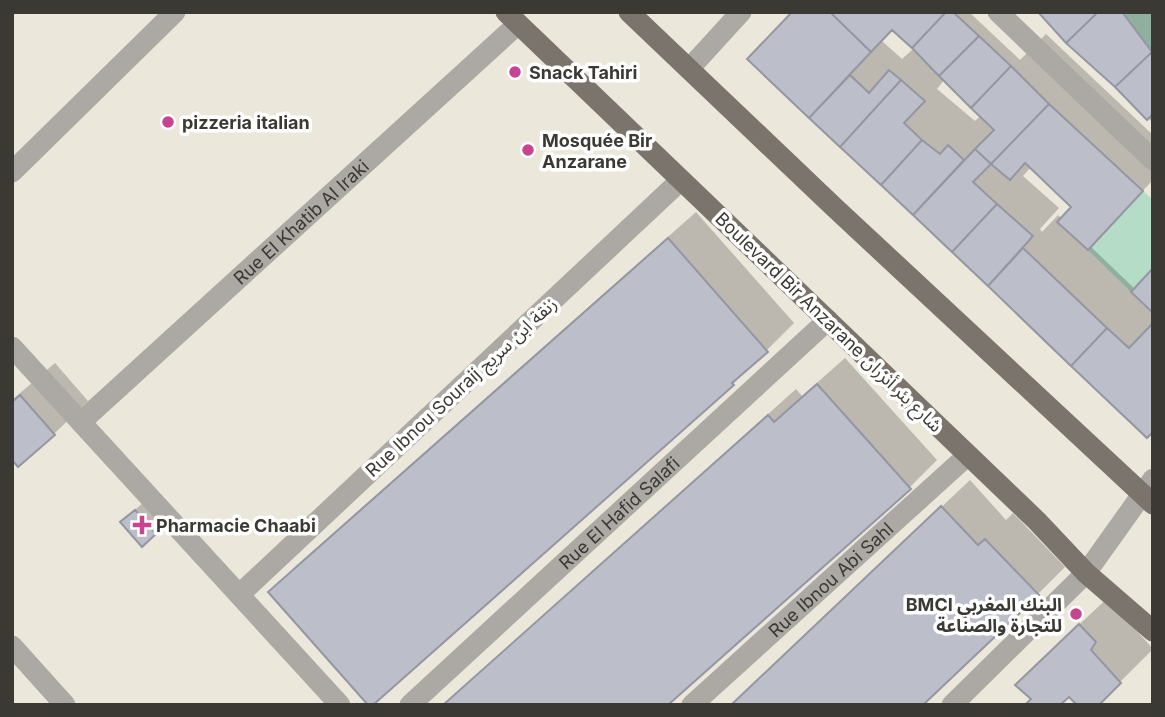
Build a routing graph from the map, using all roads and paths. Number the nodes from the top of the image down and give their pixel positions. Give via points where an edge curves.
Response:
1 (629, 12) edge
2 (741, 12) edge
3 (998, 12) edge
4 (161, 16) edge
5 (512, 18) edge
6 (689, 69) junction
7 (1153, 160) edge
8 (12, 172) edge
9 (681, 180) junction
10 (828, 320) junction
11 (12, 347) edge
12 (82, 421) junction
13 (968, 455) junction
14 (1149, 492) edge
15 (1086, 573) junction
16 (240, 594) junction
17 (1153, 631) edge
18 (12, 646) edge
19 (65, 705) edge
20 (340, 705) edge
21 (410, 705) edge
22 (692, 705) edge
23 (952, 705) edge

1 - 6 main road
2 - 6 street
3 - 7 street
4 - 8 street
5 - 9 main road, Boulevard Bir Anzarane شارع بئر أنزران
5 - 12 street, Rue El Khatib Al Iraki
6 - 14 main road
9 - 10 main road, Boulevard Bir Anzarane شارع بئر أنزران
9 - 16 street, Rue Ibnou Souraij زنقة ابن سريج
10 - 13 main road, Boulevard Bir Anzarane شارع بئر أنزران
10 - 21 street, Rue El Hafid Salafi
11 - 12 street
12 - 16 street
13 - 15 main road, Boulevard Bir Anzarane شارع بئر أنزران
13 - 22 street, Rue Ibnou Abi Sahl
14 - 15 street
15 - 17 main road, Boulevard Bir Anzarane شارع بئر أنزران
15 - 23 street
16 - 20 street
18 - 19 street

